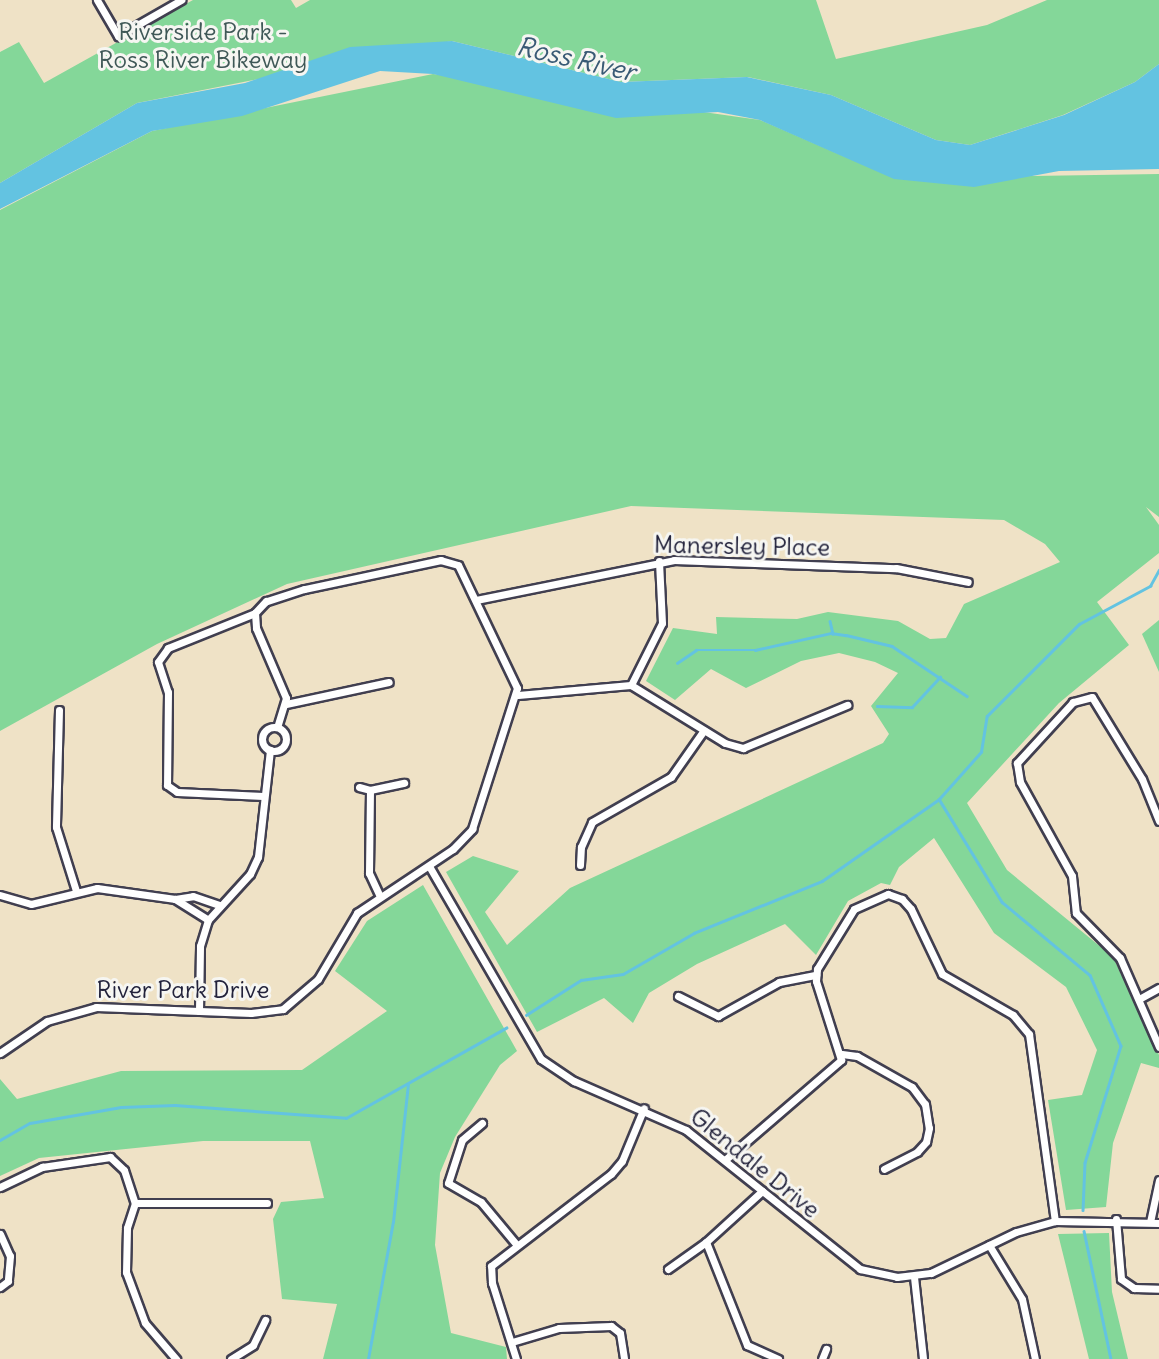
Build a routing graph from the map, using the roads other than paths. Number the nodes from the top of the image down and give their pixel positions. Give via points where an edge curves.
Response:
1 (97, 0) edge
2 (181, 0) edge
3 (659, 561) junction
4 (968, 582) dead end
5 (476, 600) junction
6 (255, 612) junction
7 (389, 682) dead end
8 (631, 685) junction
9 (517, 695) junction
10 (286, 704) junction
11 (847, 705) dead end
12 (59, 710) dead end
13 (278, 727) junction
14 (704, 730) junction
15 (271, 750) junction
16 (404, 783) dead end
17 (359, 787) dead end
18 (370, 790) junction
19 (264, 796) junction
20 (1159, 821) edge
21 (580, 865) dead end
22 (429, 866) junction
23 (76, 891) junction
24 (0, 895) edge
25 (380, 897) junction
26 (174, 899) junction
27 (219, 905) junction
28 (208, 920) junction
29 (816, 975) junction
30 (1159, 988) edge
31 (678, 996) dead end
32 (1139, 999) junction
33 (198, 1011) junction
34 (1159, 1047) edge
35 (0, 1053) edge
36 (842, 1054) junction
37 (644, 1108) junction
38 (482, 1124) dead end
39 (726, 1159) junction
40 (884, 1169) dead end
41 (1159, 1180) edge
42 (0, 1187) edge
43 (762, 1191) junction
44 (135, 1203) junction
45 (267, 1203) dead end
46 (1116, 1219) junction
47 (1055, 1221) junction
48 (1150, 1222) junction
49 (1159, 1223) edge
50 (0, 1234) edge
51 (706, 1242) junction
52 (516, 1244) junction
53 (989, 1245) junction
54 (668, 1269) dead end
55 (914, 1278) junction
56 (0, 1287) edge
57 (1159, 1289) edge
58 (265, 1320) dead end
59 (512, 1342) junction
60 (827, 1349) dead end
61 (176, 1359) edge
62 (231, 1359) edge
63 (516, 1359) edge
64 (624, 1359) edge
65 (778, 1359) edge
66 (822, 1359) edge
67 (923, 1359) edge
68 (1035, 1359) edge

1 - 2 street via 118,36
3 - 4 street, Manersley Place via 896,568
3 - 5 street, Manersley Place
3 - 8 street via 662,623
5 - 6 street via 458,565 441,560 288,593 266,601
5 - 9 street
6 - 10 street via 256,628
6 - 19 street via 168,648 158,662 168,692 167,785 177,792
7 - 10 street
8 - 9 street
8 - 14 street
9 - 22 street, River Park Drive via 472,829
10 - 13 street
11 - 14 street via 743,748
12 - 23 street via 56,827
13 - 15 street via 285,740 280,748
13 - 15 street via 268,729 262,737
14 - 21 street via 671,777 592,822 581,848
15 - 19 street
16 - 18 street
17 - 18 street
18 - 25 street via 369,873
19 - 27 street via 258,857 250,874
20 - 32 street via 1142,779 1092,697 1073,702 1017,763 1020,782 1072,876 1076,913 1120,958
22 - 25 street, River Park Drive
22 - 37 street, Glendale Drive via 532,1049 561,1074
23 - 24 street via 31,904
23 - 26 street via 97,888
25 - 33 street, River Park Drive via 350,920 318,979 297,1002 267,1012
26 - 27 street via 193,896
26 - 28 street
27 - 28 street
28 - 33 street via 200,946
29 - 31 street via 779,982 718,1016
29 - 36 street
29 - 47 street via 854,909 881,894 907,903 943,974 1013,1015 1029,1034
30 - 32 street
32 - 34 street
33 - 35 street, River Park Drive via 118,1006 76,1011 35,1027
36 - 39 street via 833,1069
36 - 40 street via 857,1056 912,1087 925,1104 926,1142 917,1152
37 - 39 street, Glendale Drive via 686,1130
37 - 52 street via 622,1161 611,1174
38 - 52 street via 462,1139 448,1183 481,1202
39 - 43 street, Glendale Drive
41 - 48 street
42 - 44 street via 42,1167 110,1157 124,1170
43 - 51 street
43 - 55 street, Glendale Drive via 845,1261 878,1276
44 - 45 street
44 - 61 street via 127,1228 126,1272 145,1323
46 - 47 street, Glendale Drive
46 - 48 street, Glendale Drive
46 - 57 street via 1121,1279 1134,1288
47 - 53 street, Glendale Drive
48 - 49 street, Glendale Drive
50 - 56 street via 10,1256 8,1281
51 - 54 street
51 - 65 street via 747,1345
52 - 59 street via 497,1259 491,1274
53 - 55 street, Glendale Drive via 946,1269
53 - 68 street via 1022,1299
55 - 67 street
58 - 62 street via 253,1345
59 - 63 street
59 - 64 street via 559,1328 611,1326 620,1333
60 - 66 street

